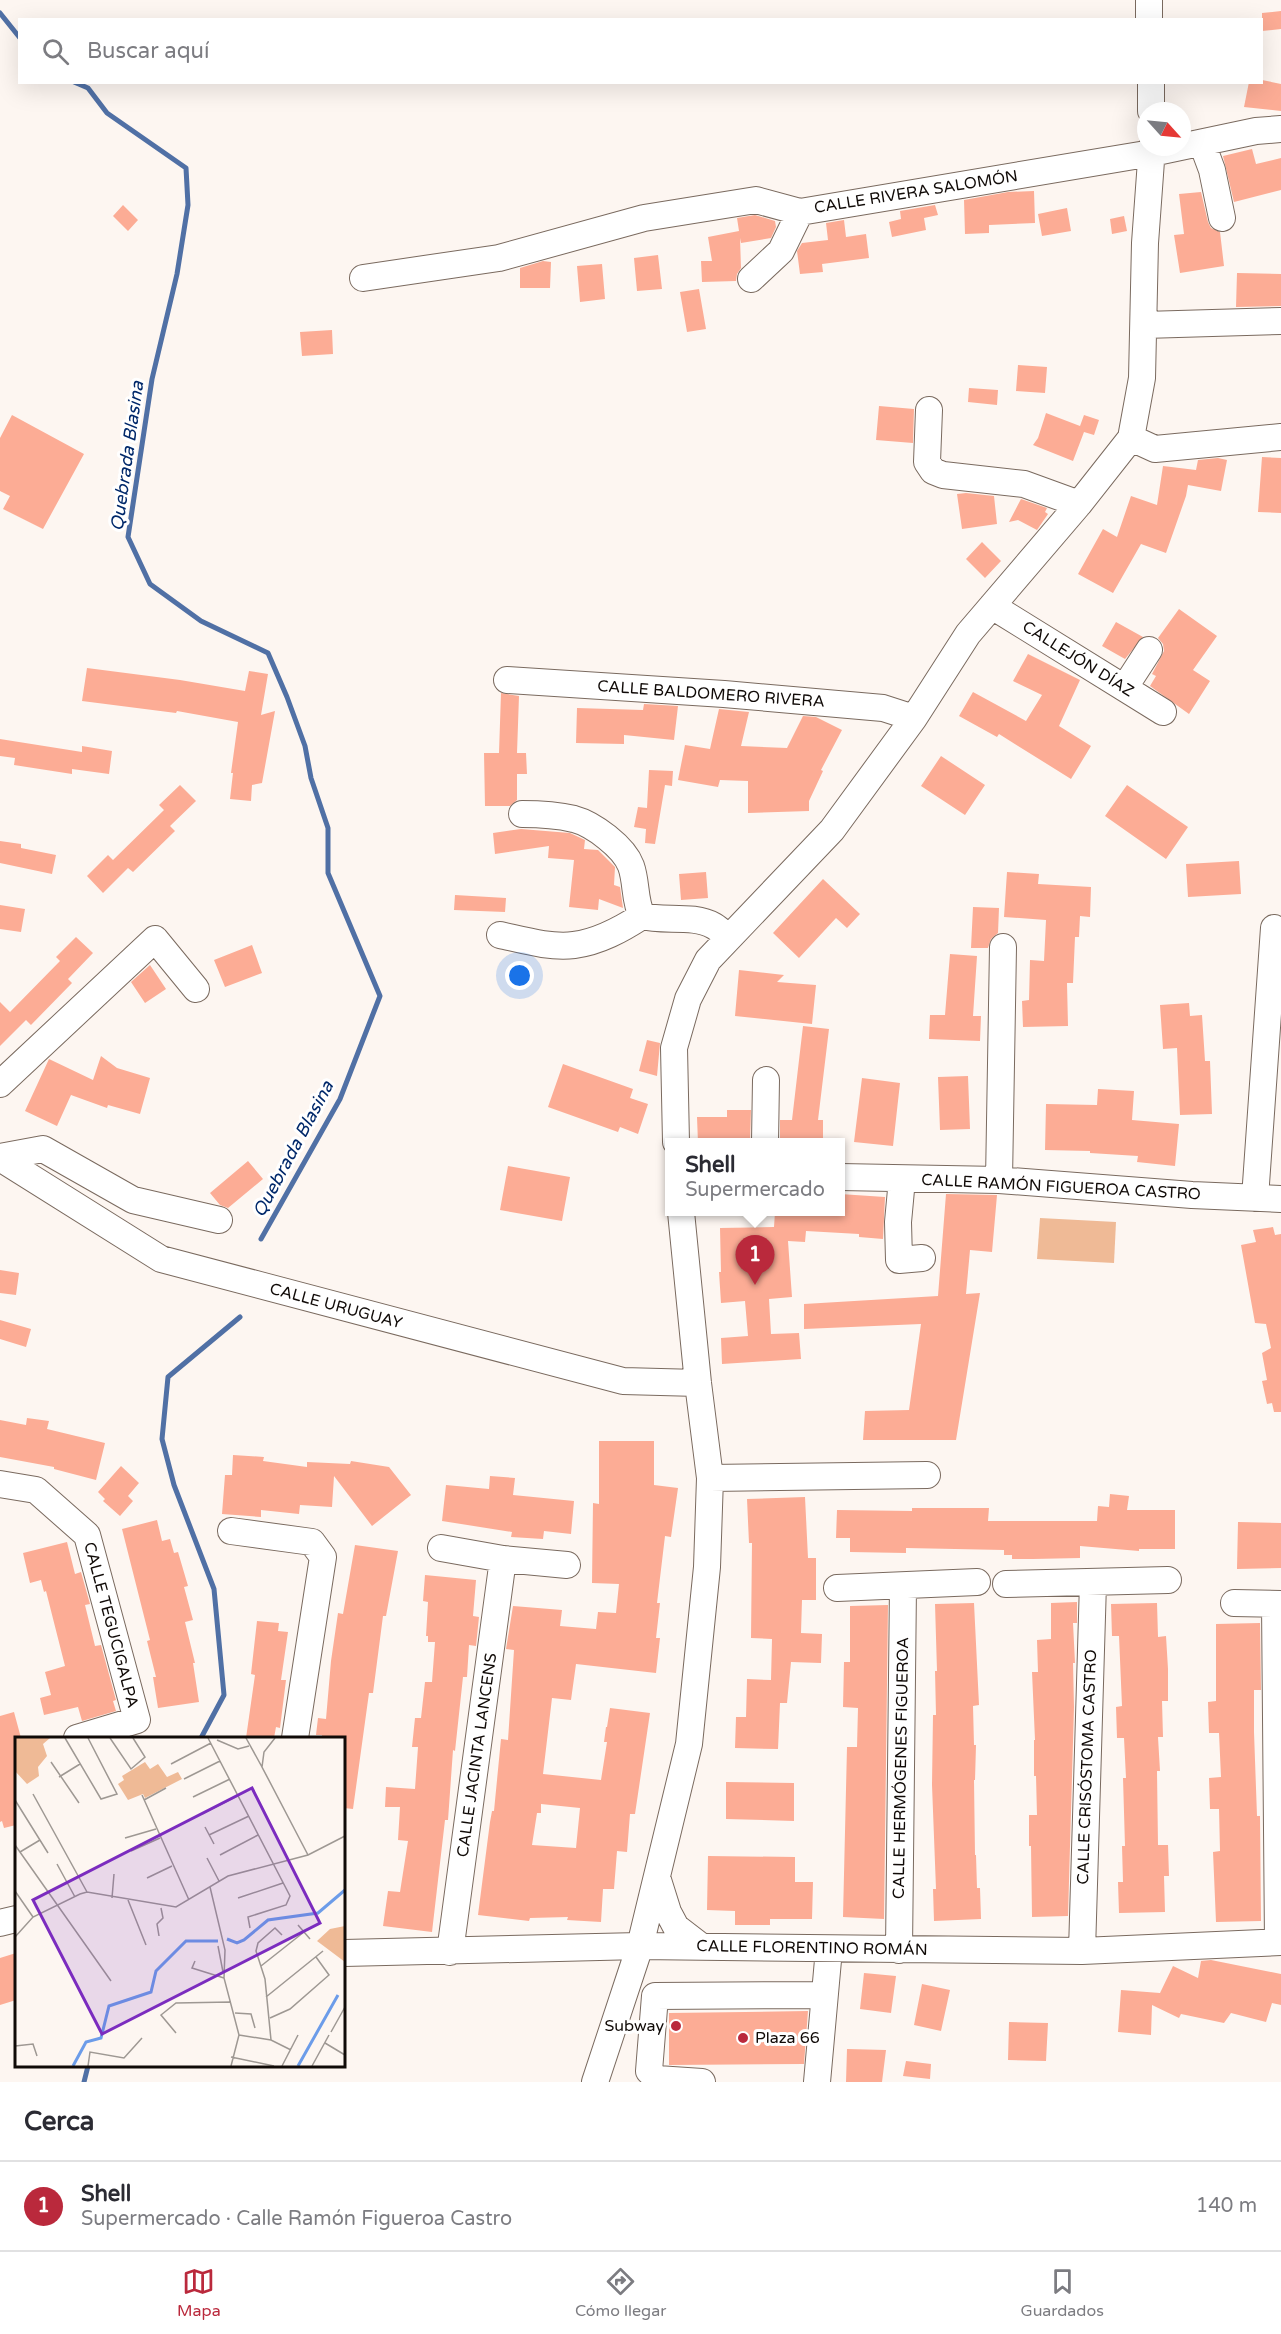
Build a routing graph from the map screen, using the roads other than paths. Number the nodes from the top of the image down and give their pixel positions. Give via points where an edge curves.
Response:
1 (1149, 0) edge
2 (1149, 18) edge
3 (1151, 84) edge
4 (1151, 102) edge
5 (1281, 129) edge
6 (1202, 143) junction
7 (1191, 145) edge
8 (1137, 153) edge
9 (1152, 156) edge
10 (800, 212) junction
11 (1222, 218) dead end
12 (363, 278) dead end
13 (751, 279) dead end
14 (1281, 321) edge
15 (1144, 325) junction
16 (929, 410) dead end
17 (1281, 437) edge
18 (1131, 438) junction
19 (1079, 504) junction
20 (992, 606) junction
21 (1149, 650) dead end
22 (507, 680) dead end
23 (1125, 687) junction
24 (1164, 712) dead end
25 (914, 718) junction
26 (522, 814) dead end
27 (642, 916) junction
28 (1274, 928) dead end
29 (500, 936) dead end
30 (729, 938) junction
31 (1003, 947) dead end
32 (196, 989) dead end
33 (766, 1080) dead end
34 (0, 1084) edge
35 (676, 1138) edge
36 (765, 1138) edge
37 (0, 1157) edge
38 (845, 1177) edge
39 (902, 1179) junction
40 (999, 1180) junction
41 (1255, 1198) junction
42 (1281, 1198) edge
43 (681, 1216) edge
44 (219, 1220) dead end
45 (922, 1258) dead end
46 (698, 1383) junction
47 (927, 1475) dead end
48 (710, 1478) junction
49 (0, 1484) edge
50 (231, 1531) dead end
51 (441, 1548) dead end
52 (503, 1559) junction
53 (567, 1565) dead end
54 (1168, 1580) dead end
55 (977, 1582) dead end
56 (1093, 1583) junction
57 (1006, 1584) dead end
58 (903, 1586) junction
59 (837, 1588) dead end
60 (1234, 1603) dead end
61 (1278, 1604) edge
62 (80, 1737) edge
63 (295, 1737) edge
64 (657, 1876) junction
65 (15, 1919) edge
66 (0, 1923) edge
67 (1279, 1942) edge
68 (640, 1946) junction
69 (702, 1947) junction
70 (829, 1949) junction
71 (899, 1950) junction
72 (1082, 1951) junction
73 (450, 1952) junction
74 (345, 1953) edge
75 (824, 1995) junction
76 (595, 2082) edge
77 (702, 2082) edge
78 (818, 2082) edge

1 - 2 street
3 - 4 street
5 - 6 street, CALLE RIVERA SALOMÓN
6 - 7 street, CALLE RIVERA SALOMÓN
6 - 11 street
8 - 10 street, CALLE RIVERA SALOMÓN
9 - 15 street
10 - 12 street, CALLE RIVERA SALOMÓN via 756,200 644,218 499,258
10 - 13 street via 781,251
14 - 15 street
15 - 18 street via 1142,378
16 - 19 street via 927,462 933,471 1024,484
17 - 18 street via 1155,449
18 - 19 street
19 - 20 street
20 - 23 street, CALLEJÓN DÍAZ
20 - 25 street via 968,634
21 - 23 street
22 - 25 street, CALLE BALDOMERO RIVERA via 883,708
23 - 24 street, CALLEJÓN DÍAZ
25 - 30 street via 832,830
26 - 27 street via 552,814 577,820 619,847 631,865 636,905
27 - 29 street via 613,933 574,945
27 - 30 street via 698,921
28 - 41 street
30 - 35 street via 708,960 688,999 674,1048
31 - 40 street
32 - 34 street via 155,939
33 - 36 street
37 - 44 street via 42,1149 133,1200
37 - 46 street, CALLE URUGUAY via 161,1259 623,1381
38 - 39 street, CALLE RAMÓN FIGUEROA CASTRO
39 - 40 street, CALLE RAMÓN FIGUEROA CASTRO
39 - 45 street via 899,1260
40 - 41 street, CALLE RAMÓN FIGUEROA CASTRO
41 - 42 street, CALLE RAMÓN FIGUEROA CASTRO
43 - 46 street
46 - 48 street
47 - 48 street
48 - 64 street via 707,1567 689,1743
49 - 62 street, CALLE TEGUCIGALPA via 36,1490 87,1535 137,1720
50 - 63 street via 312,1542 323,1557
51 - 52 street
52 - 53 street
52 - 73 street, CALLE JACINTA LANCENS
54 - 56 street
55 - 58 street
56 - 57 street
56 - 72 street, CALLE CRISÓSTOMA CASTRO
58 - 59 street
58 - 71 street, CALLE HERMÓGENES FIGUEROA
60 - 61 street
61 - 67 street
64 - 68 street
64 - 69 street via 676,1927
65 - 66 street
67 - 72 street, CALLE FLORENTINO ROMÁN
68 - 69 street, CALLE FLORENTINO ROMÁN
68 - 73 street, CALLE FLORENTINO ROMÁN
68 - 76 street
69 - 70 street, CALLE FLORENTINO ROMÁN
70 - 71 street, CALLE FLORENTINO ROMÁN
70 - 75 street
71 - 72 street, CALLE FLORENTINO ROMÁN
73 - 74 street, CALLE FLORENTINO ROMÁN
75 - 77 street via 654,1996 649,2071 657,2079
75 - 78 street

